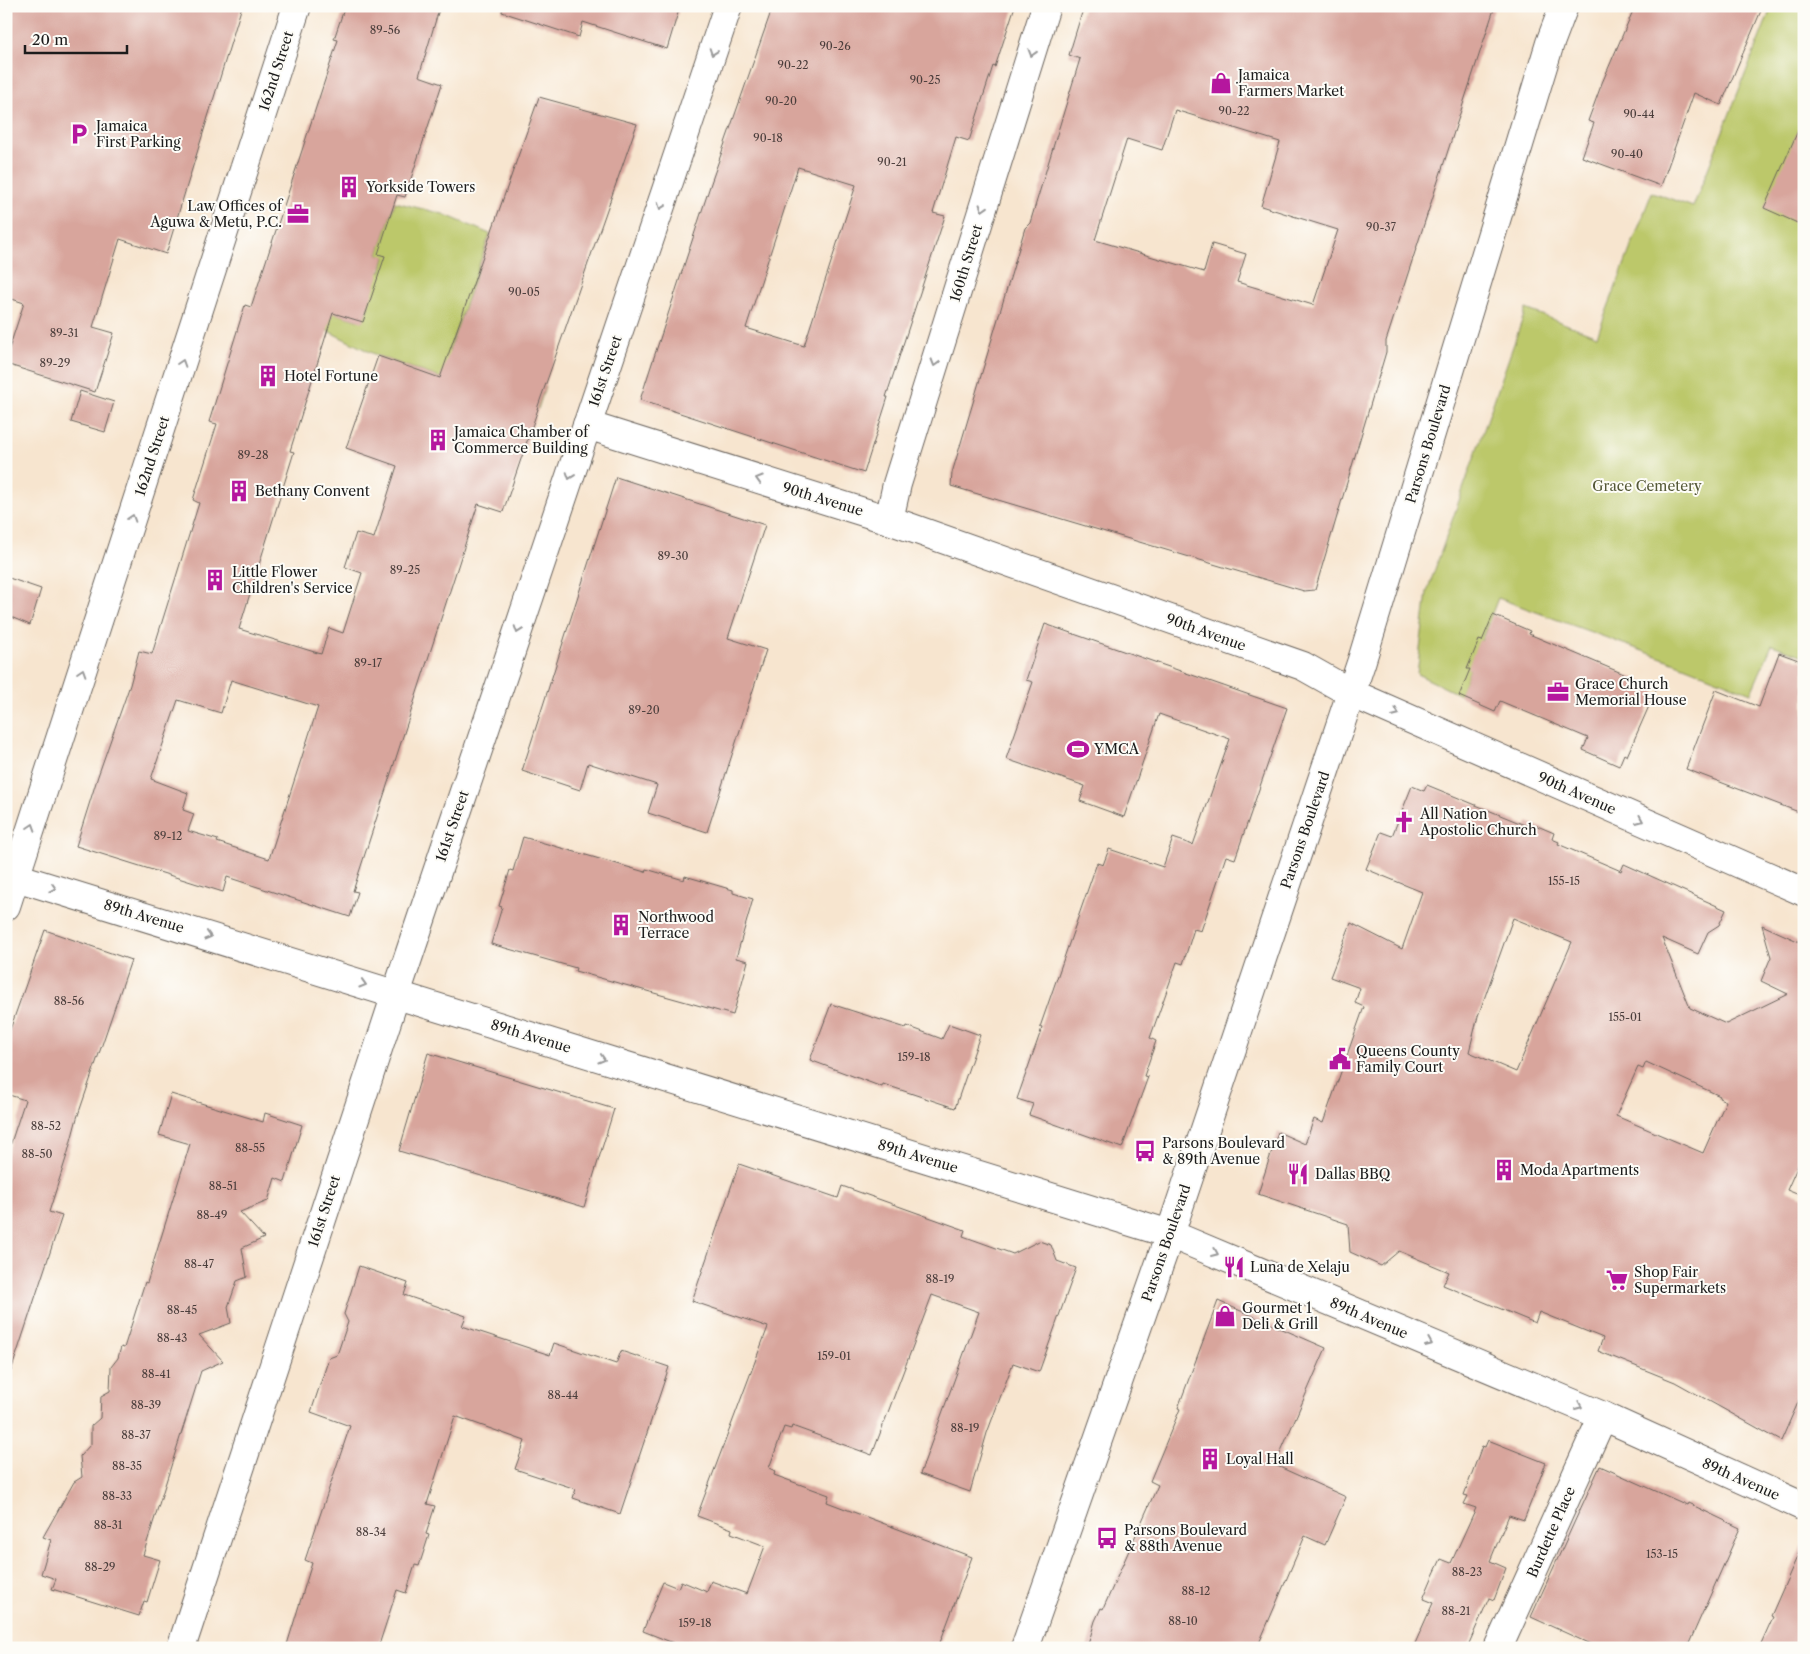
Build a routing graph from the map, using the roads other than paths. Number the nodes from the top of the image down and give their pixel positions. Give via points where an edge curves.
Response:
1 (297, 6) edge
2 (728, 6) edge
3 (1046, 6) edge
4 (1564, 6) edge
5 (587, 425) junction
6 (889, 520) junction
7 (1351, 693) junction
8 (11, 875) edge
9 (1804, 892) edge
10 (6, 906) edge
11 (396, 994) junction
12 (1170, 1234) junction
13 (1603, 1416) junction
14 (1804, 1507) edge
15 (181, 1648) edge
16 (1026, 1648) edge
17 (1498, 1648) edge

8 -> 1 street, 162nd Street
2 -> 5 street, 161st Street
3 -> 6 street, 160th Street via 897,484
4 - 7 street, Parsons Boulevard
6 -> 5 street, 90th Avenue
5 -> 11 street, 161st Street
6 - 7 street, 90th Avenue via 1303,666
7 -> 9 street, 90th Avenue
7 - 12 street, Parsons Boulevard
8 - 10 street, 162nd Street
8 -> 11 street, 89th Avenue
11 -> 12 street, 89th Avenue
11 - 15 street, 161st Street
12 -> 13 street, 89th Avenue
12 - 16 street, Parsons Boulevard
13 - 14 street, 89th Avenue
13 - 17 street, Burdette Place

